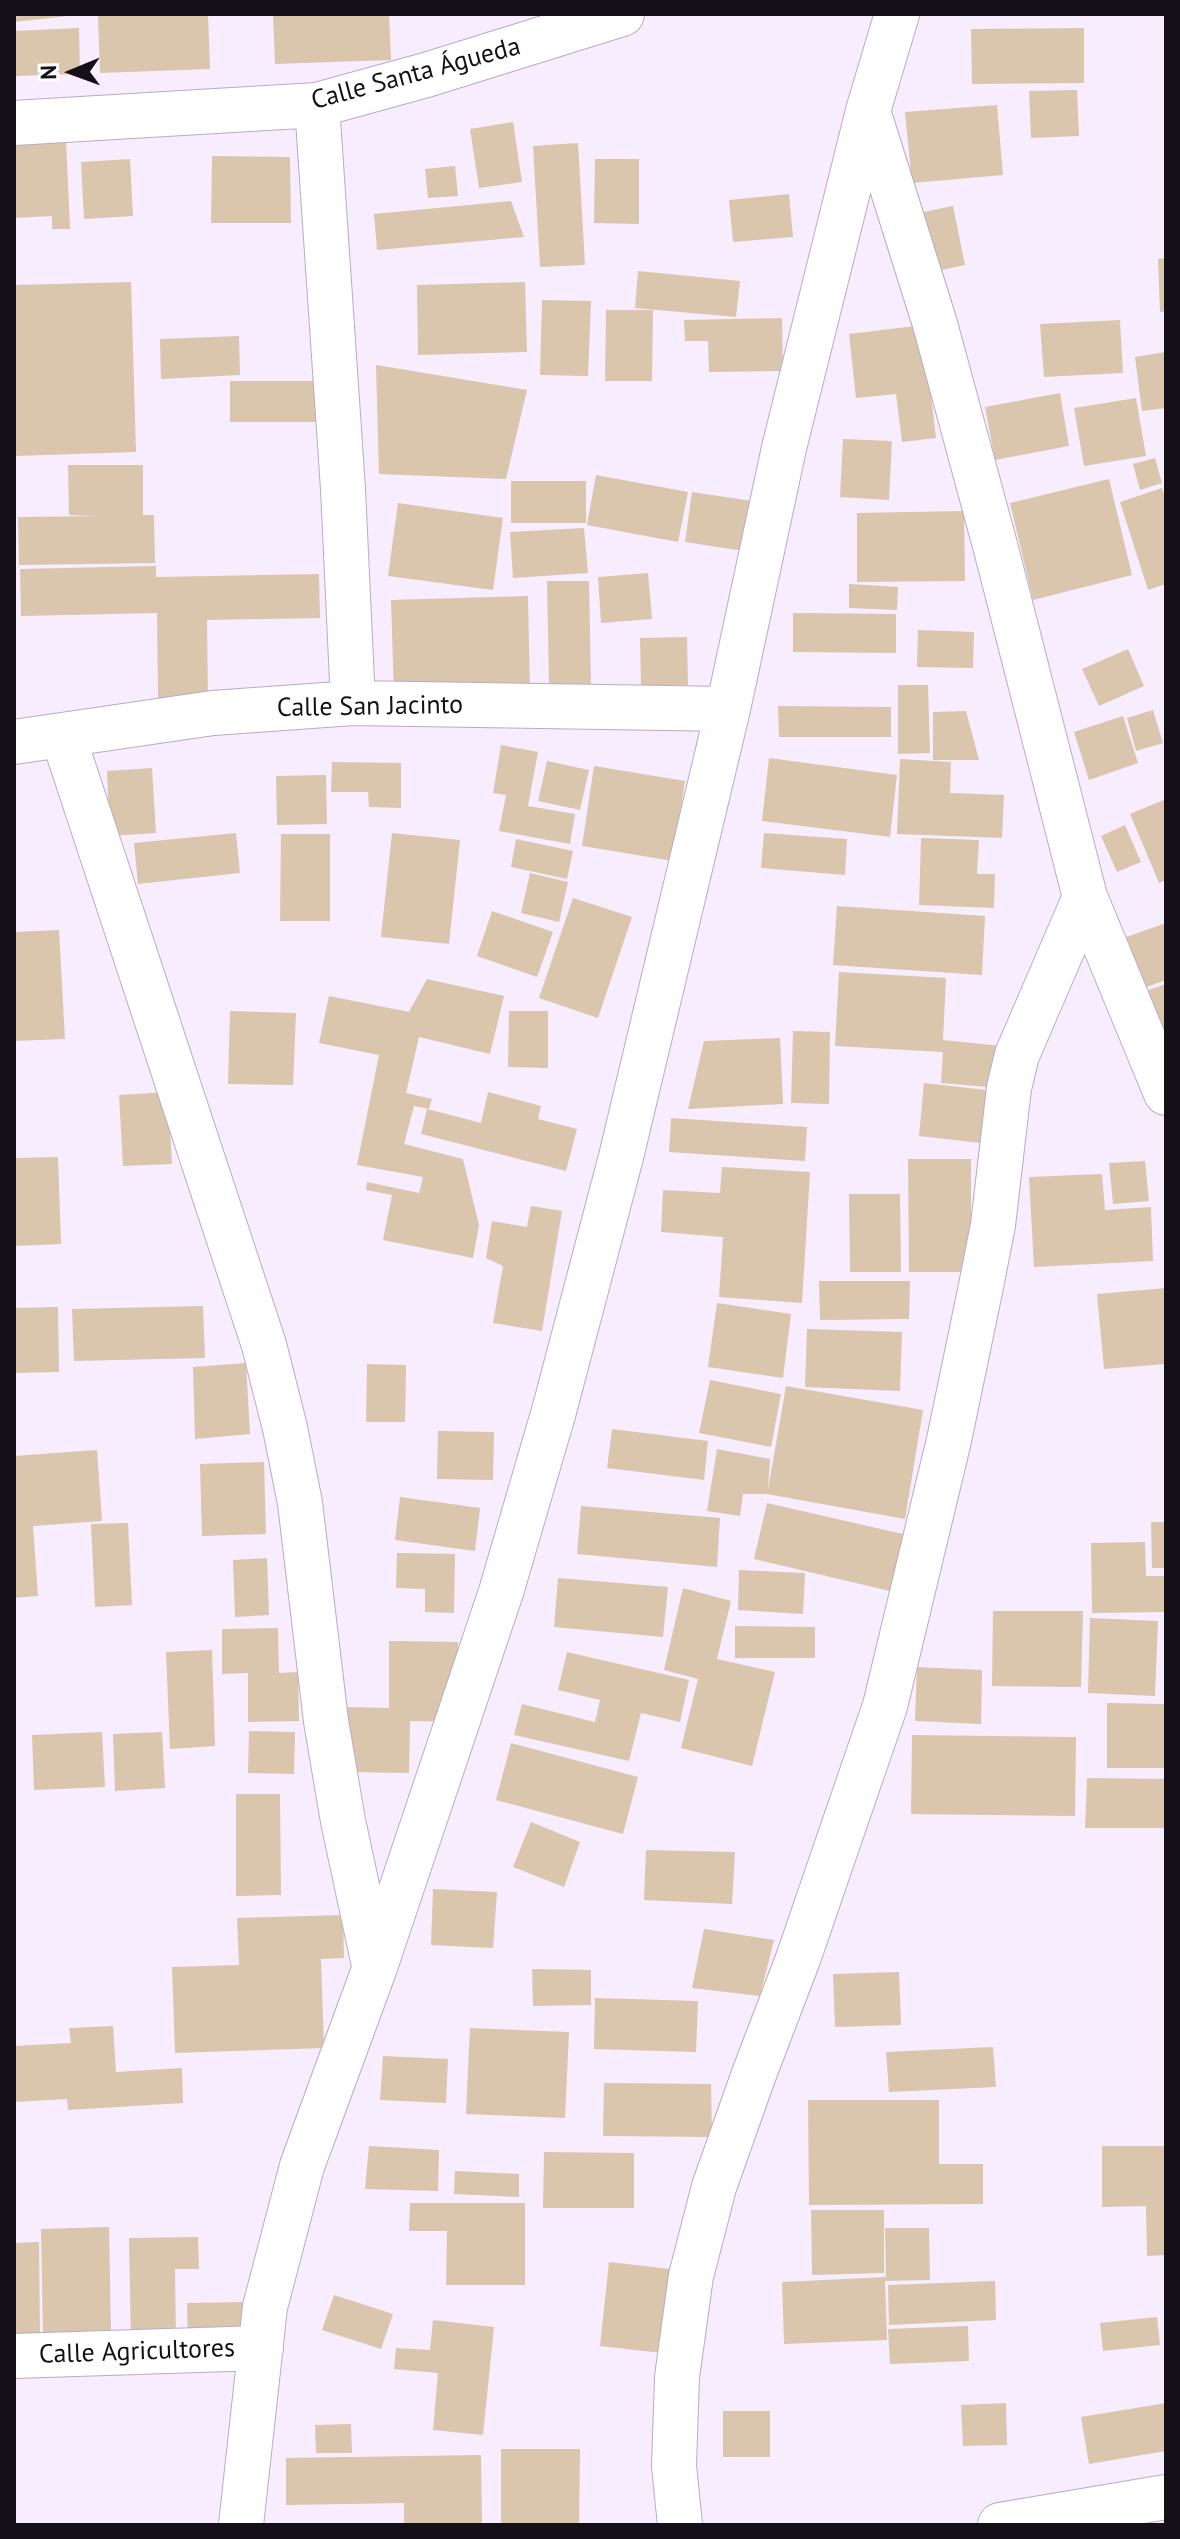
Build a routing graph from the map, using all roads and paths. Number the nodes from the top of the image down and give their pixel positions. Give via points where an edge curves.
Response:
1 (622, 14) edge
2 (897, 14) edge
3 (317, 105) junction
4 (868, 111) junction
5 (14, 123) edge
6 (353, 703) junction
7 (728, 709) junction
8 (63, 736) junction
9 (14, 742) edge
10 (1085, 897) junction
11 (1166, 1093) edge
12 (375, 1967) junction
13 (261, 2348) junction
14 (14, 2356) edge
15 (1166, 2497) edge
16 (241, 2525) edge
17 (680, 2525) edge
18 (1000, 2525) edge

1 - 3 street, Calle Santa Águeda
2 - 4 street
3 - 5 street, Calle Santa Águeda
3 - 6 street
4 - 7 street via 784,448
4 - 10 street via 939,339
6 - 7 street, Calle San Jacinto
6 - 8 street, Calle San Jacinto via 213,713
7 - 12 street via 554,1411 501,1592
8 - 9 street, Calle San Jacinto
8 - 12 street via 268,1359 300,1503 326,1721
10 - 11 street
10 - 17 street via 1017,1055 974,1320 885,1706 719,2172 691,2276 677,2377 674,2466
12 - 13 street via 302,2166 265,2307
13 - 14 street, Calle Agricultores
13 - 16 street
15 - 18 street

